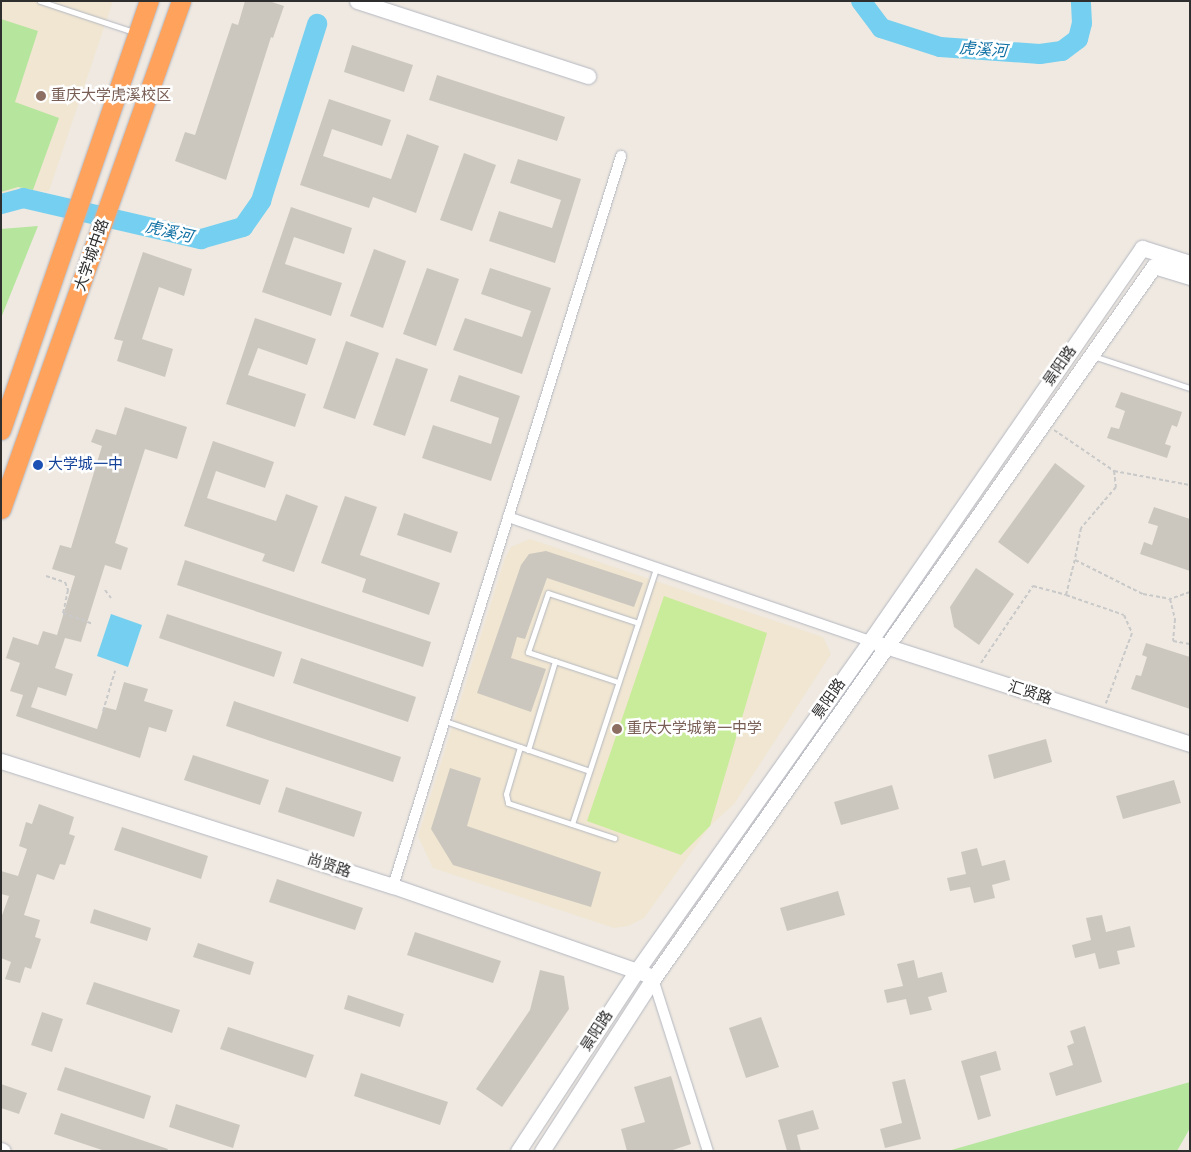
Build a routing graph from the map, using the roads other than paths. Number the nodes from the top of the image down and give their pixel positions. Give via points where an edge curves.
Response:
1 (40, 1) edge
2 (149, 1) edge
3 (181, 1) edge
4 (356, 1) edge
5 (138, 33) junction
6 (588, 76) dead end
7 (621, 156) dead end
8 (1190, 263) edge
9 (1190, 278) edge
10 (1090, 355) junction
11 (1190, 388) edge
12 (1, 430) edge
13 (1, 509) edge
14 (508, 518) junction
15 (656, 568) junction
16 (638, 622) junction
17 (870, 641) junction
18 (888, 647) junction
19 (555, 661) junction
20 (618, 682) junction
21 (444, 721) junction
22 (1190, 744) edge
23 (520, 747) junction
24 (528, 750) junction
25 (1, 760) edge
26 (589, 771) junction
27 (572, 824) junction
28 (614, 838) dead end
29 (393, 886) junction
30 (638, 969) junction
31 (653, 979) junction
32 (518, 1151) edge
33 (542, 1151) edge
34 (708, 1151) edge

1 - 5 lane
2 - 5 highway, 大学城中路
3 - 13 highway, 大学城中路
4 - 6 main road
5 - 12 highway, 大学城中路
7 - 14 street
8 - 17 main road, 景阳路 via 1142,248
9 - 10 main road, 景阳路 via 1154,266
10 - 11 lane
10 - 18 main road, 景阳路
14 - 15 street
14 - 21 street
15 - 16 lane
15 - 17 street
16 - 19 lane via 548,593 528,652
16 - 20 lane
17 - 18 main road, 汇贤路
17 - 30 main road, 景阳路
18 - 22 main road, 汇贤路
18 - 31 main road, 景阳路
19 - 20 lane
19 - 24 lane
20 - 26 lane
21 - 23 lane
21 - 29 street
23 - 24 lane
23 - 27 lane via 506,794 508,803
24 - 26 lane
25 - 29 main road, 尚贤路
26 - 27 lane
27 - 28 lane
29 - 30 main road, 尚贤路
30 - 31 main road, 尚贤路
30 - 32 main road, 景阳路
31 - 33 main road, 景阳路
31 - 34 street

